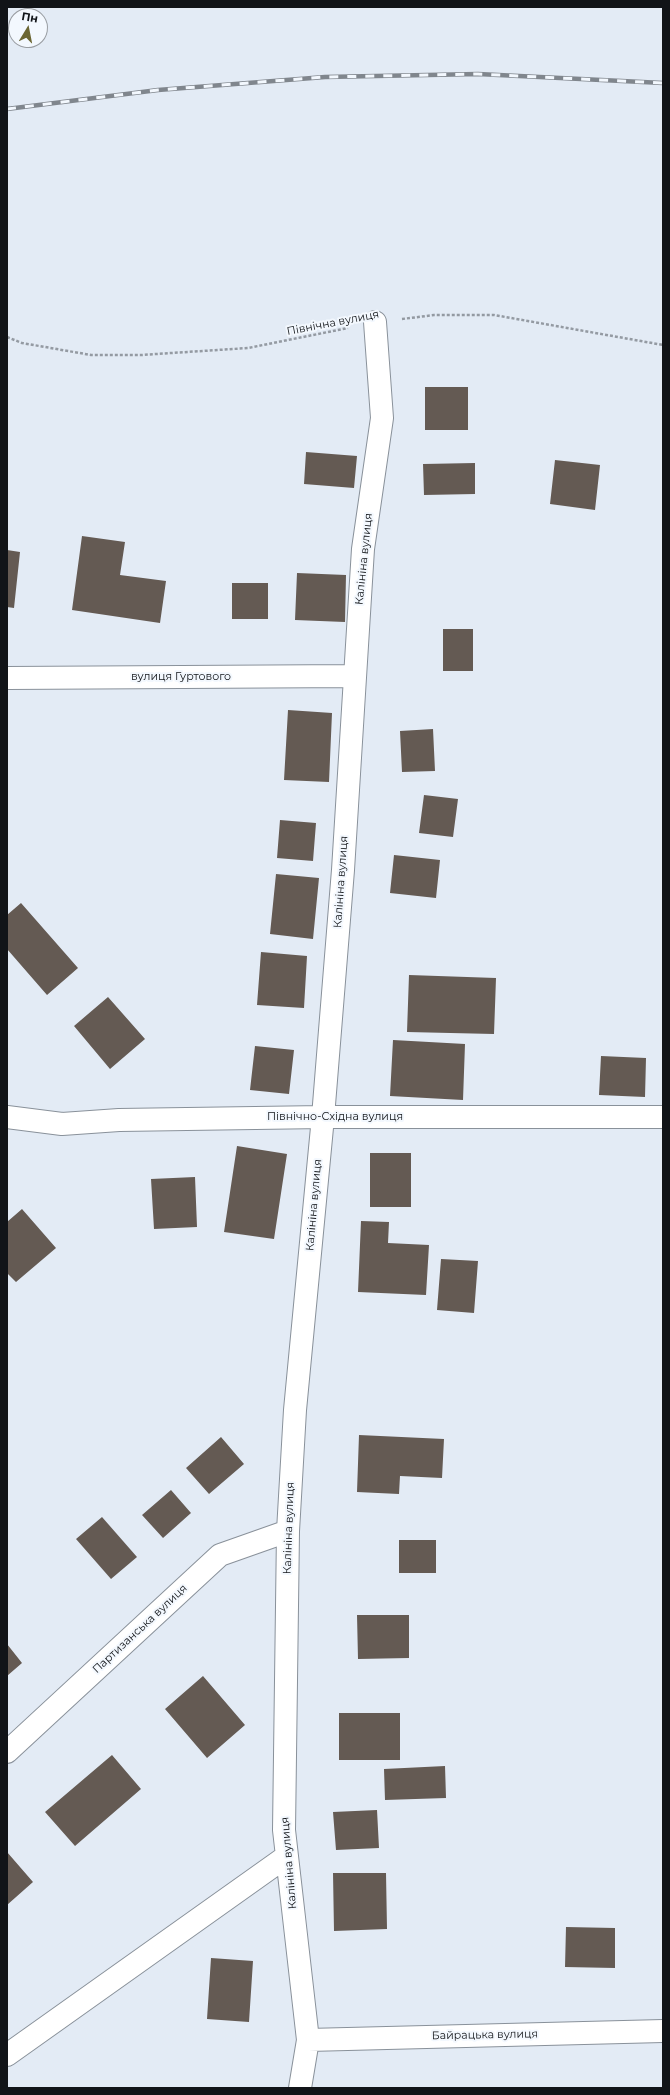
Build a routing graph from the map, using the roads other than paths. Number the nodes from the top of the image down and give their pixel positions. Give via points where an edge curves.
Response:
1 (375, 322) road end
2 (355, 676) junction
3 (7, 678) edge
4 (7, 1117) edge
5 (323, 1117) junction
6 (663, 1117) edge
7 (288, 1531) junction
8 (7, 1752) edge
9 (287, 1856) junction
10 (663, 2031) edge
11 (308, 2040) junction
12 (7, 2055) edge
13 (300, 2088) edge

1 - 2 street, Калініна вулиця via 382,418 363,549
2 - 3 street, вулиця Гуртового
2 - 5 street, Калініна вулиця via 343,870
4 - 5 street, Північно-Східна вулиця via 62,1124 120,1120
5 - 6 street, Північно-Східна вулиця
5 - 7 street, Калініна вулиця via 295,1410
7 - 8 street, Партизанська вулиця via 220,1555
7 - 9 street, Калініна вулиця via 284,1830
9 - 11 street, Калініна вулиця
9 - 12 street
10 - 11 street, Байрацька вулиця
11 - 13 street, Калініна вулиця

